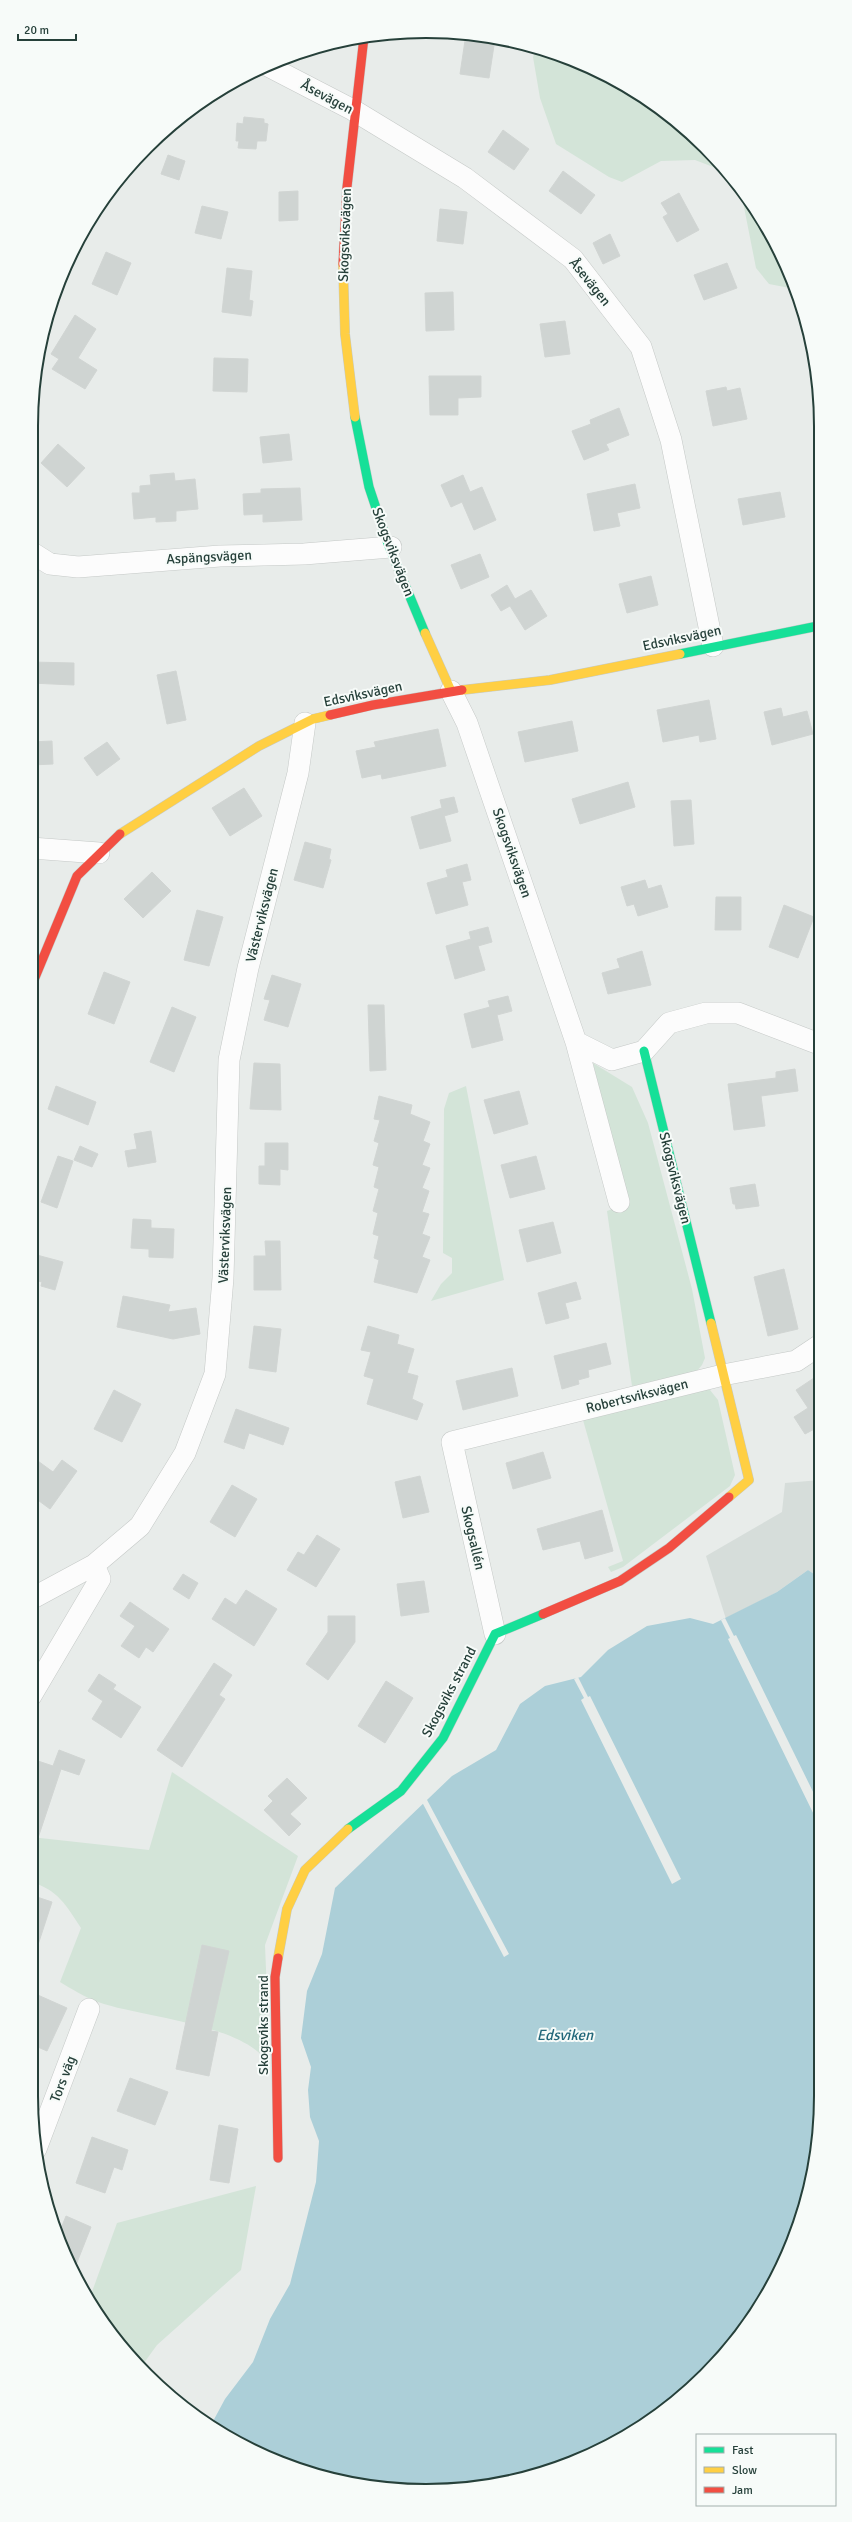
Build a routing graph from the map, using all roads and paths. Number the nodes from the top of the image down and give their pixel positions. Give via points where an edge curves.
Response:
1 (363, 43) edge
2 (275, 69) edge
3 (353, 110) junction
4 (391, 547) junction
5 (38, 556) edge
6 (814, 627) edge
7 (714, 646) junction
8 (451, 691) junction
9 (305, 723) junction
10 (38, 849) edge
11 (99, 853) junction
12 (38, 970) edge
13 (576, 1042) junction
14 (814, 1042) edge
15 (644, 1051) junction
16 (619, 1202) dead end
17 (814, 1349) edge
18 (723, 1375) junction
19 (452, 1442) joint
20 (94, 1565) junction
21 (38, 1595) edge
22 (495, 1634) junction
23 (38, 1684) edge
24 (90, 2009) dead end
25 (40, 2138) edge
26 (278, 2158) dead end

1 - 3 street, Skogsviksvägen
2 - 3 street, Åsevägen
3 - 4 street, Skogsviksvägen via 342,242 345,354 370,493
3 - 7 street, Åsevägen via 465,178 573,259 641,347 671,440
4 - 5 street, Aspängsvägen via 304,554 205,556 78,567 50,564
4 - 8 street, Skogsviksvägen
6 - 7 street, Edsviksvägen
7 - 8 street, Edsviksvägen via 550,680
8 - 9 street, Edsviksvägen via 373,705
8 - 13 street, Skogsviksvägen via 468,723
9 - 11 street, Edsviksvägen via 259,746 176,797 113,839
9 - 20 street, Västerviksvägen via 298,773 248,968 229,1060 223,1278 215,1374 185,1453 140,1526
10 - 11 street
11 - 12 street, Edsviksvägen via 77,876
13 - 15 street via 612,1060
13 - 16 street, Skogsviksvägen
14 - 15 street via 738,1013 706,1013 669,1023
15 - 18 street, Skogsviksvägen
17 - 18 street, Robertsviksvägen via 796,1360
18 - 19 street, Robertsviksvägen
18 - 22 street via 749,1480 669,1548 620,1581
19 - 22 street, Skogsallén
20 - 21 street, Västerviksvägen
20 - 23 street via 100,1579
22 - 26 street, Skogsviks strand via 443,1738 401,1790 339,1835 305,1870 287,1908 275,1977
24 - 25 street, Tors väg

